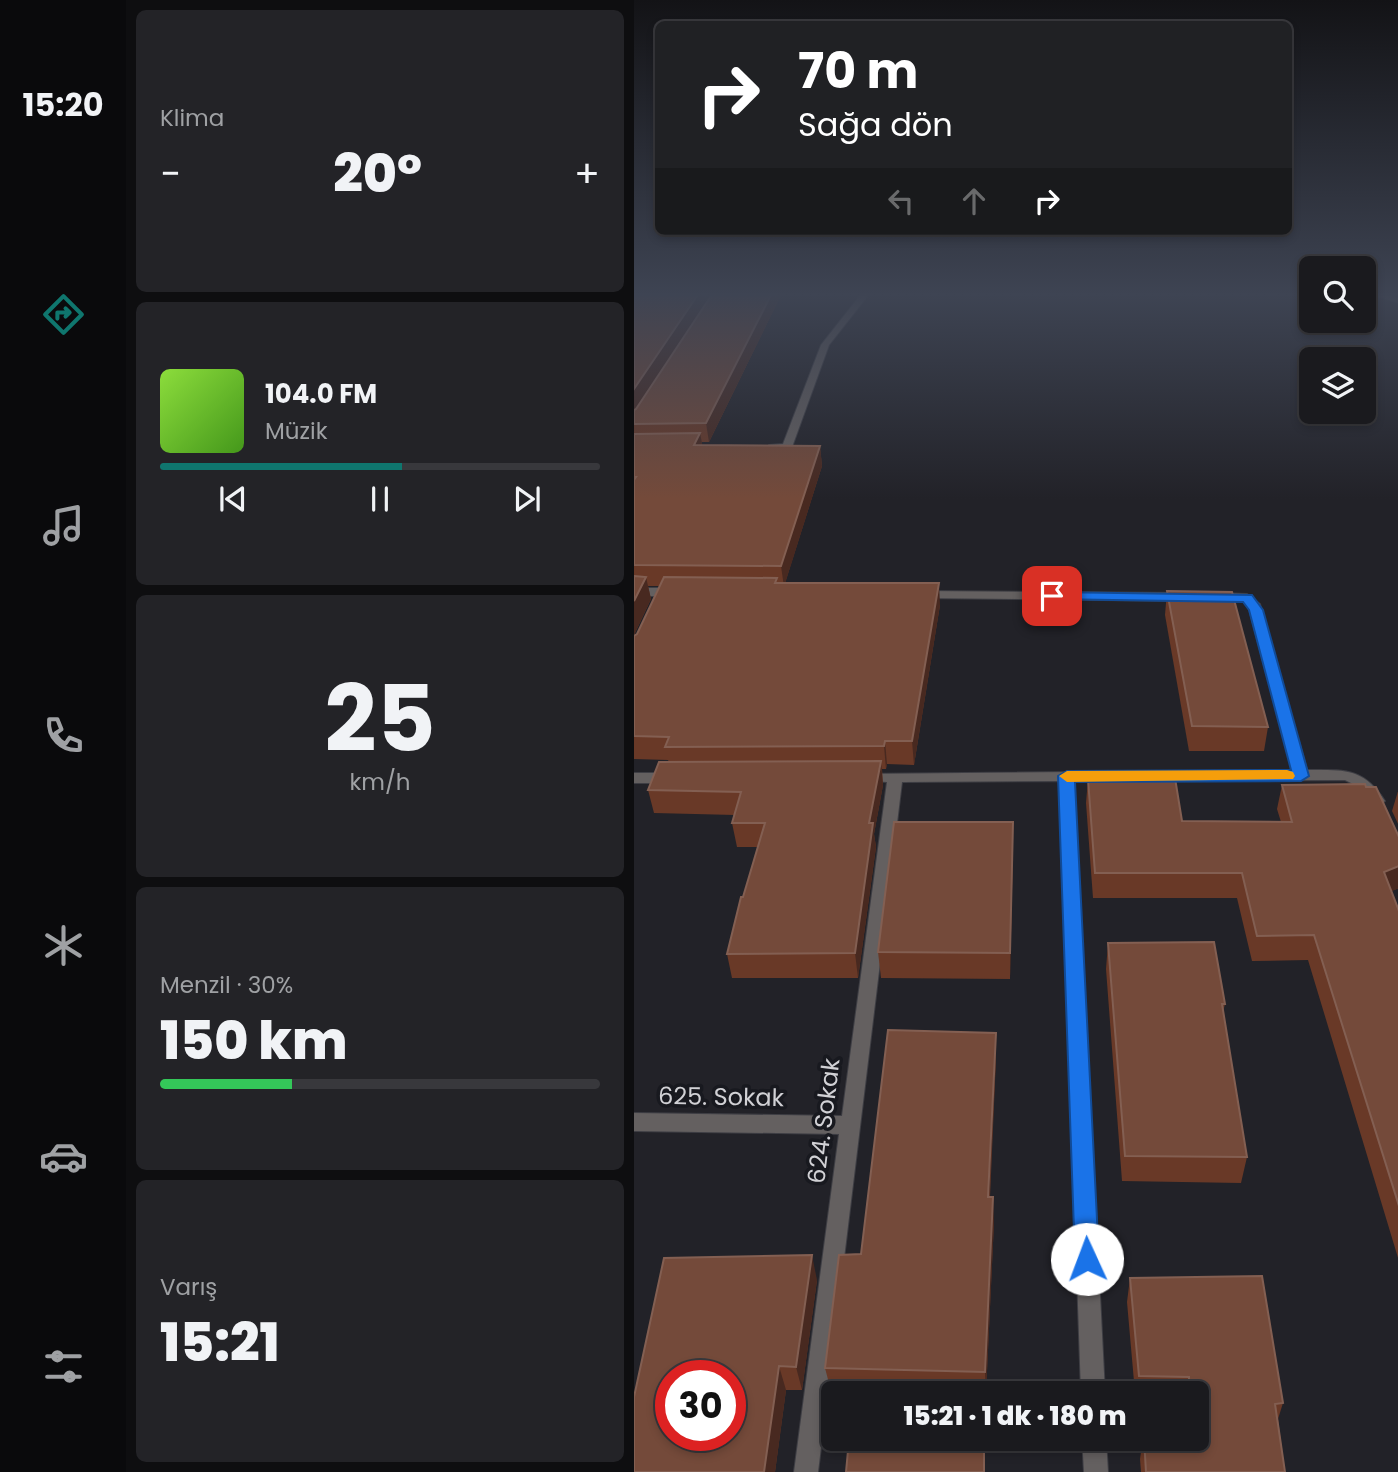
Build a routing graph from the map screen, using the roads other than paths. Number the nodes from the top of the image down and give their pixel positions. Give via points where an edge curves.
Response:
1 (817, 362) edge
2 (759, 447) edge
3 (634, 592) edge
4 (663, 592) junction
5 (691, 592) edge
6 (913, 594) edge
7 (657, 605) edge
8 (1067, 776) junction
9 (1301, 776) junction
10 (854, 777) edge
11 (895, 777) junction
12 (634, 778) edge
13 (689, 778) edge
14 (1382, 812) edge
15 (634, 1122) edge
16 (850, 1125) junction
17 (1092, 1381) edge
18 (1095, 1451) edge
19 (806, 1472) edge
20 (1096, 1472) edge

1 - 2 street via 787,447
3 - 4 street
4 - 5 street
4 - 7 street
6 - 9 street via 1247,598 1256,610
8 - 9 street
8 - 11 street
8 - 17 street
9 - 14 street via 1348,775 1366,785
10 - 11 street
11 - 16 street, 624. Sokak
12 - 13 street
15 - 16 street, 625. Sokak
16 - 19 street, 624. Sokak
18 - 20 street

